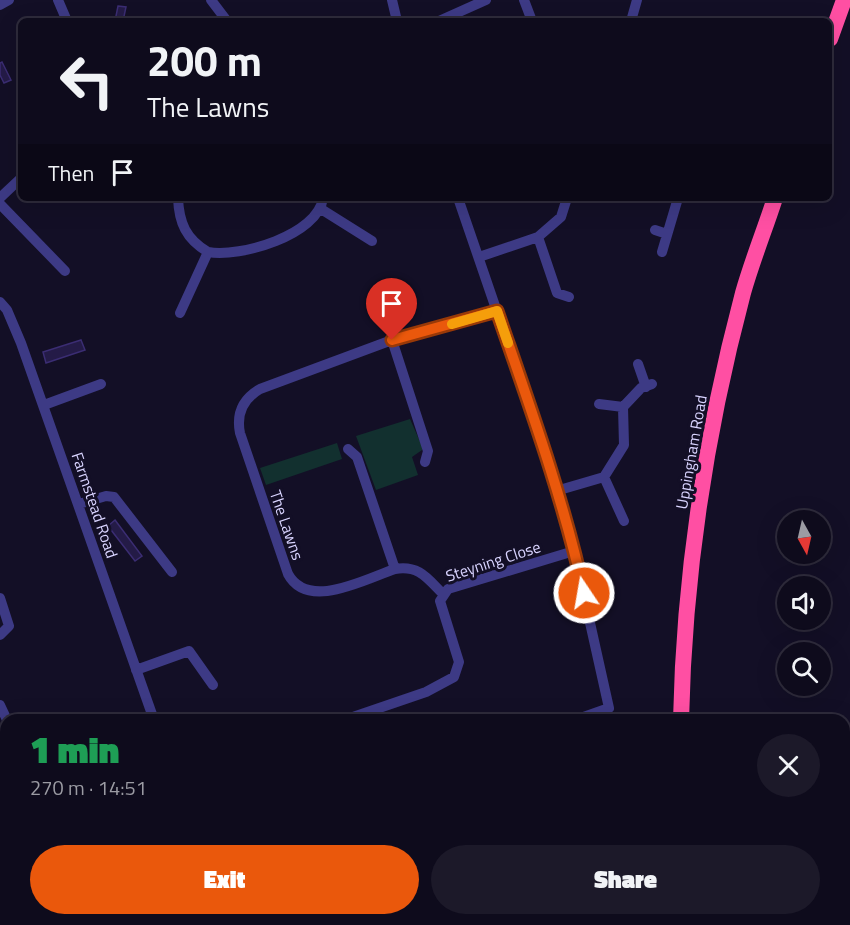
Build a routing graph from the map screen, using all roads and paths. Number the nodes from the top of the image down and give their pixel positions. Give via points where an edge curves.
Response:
1 (9, 0) edge
2 (58, 0) edge
3 (211, 0) edge
4 (392, 0) edge
5 (486, 0) edge
6 (524, 0) edge
7 (637, 0) edge
8 (843, 0) edge
9 (0, 5) edge
10 (66, 18) edge
11 (225, 18) edge
12 (396, 18) edge
13 (446, 18) edge
14 (531, 18) edge
15 (632, 18) edge
16 (832, 33) edge
17 (18, 181) edge
18 (0, 198) edge
19 (178, 201) edge
20 (459, 201) edge
21 (566, 201) edge
22 (677, 201) edge
23 (774, 201) edge
24 (322, 203) edge
25 (0, 204) edge
26 (655, 230) dead end
27 (667, 234) junction
28 (538, 237) junction
29 (372, 241) dead end
30 (208, 252) junction
31 (662, 252) dead end
32 (479, 257) junction
33 (65, 271) dead end
34 (569, 297) dead end
35 (0, 302) edge
36 (497, 311) junction
37 (180, 313) dead end
38 (392, 340) junction
39 (638, 364) dead end
40 (101, 384) dead end
41 (599, 404) dead end
42 (44, 405) junction
43 (623, 407) junction
44 (348, 449) dead end
45 (425, 462) dead end
46 (604, 477) junction
47 (556, 491) junction
48 (80, 504) junction
49 (624, 521) dead end
50 (574, 551) junction
51 (395, 569) junction
52 (172, 572) dead end
53 (442, 594) junction
54 (0, 598) edge
55 (0, 635) edge
56 (136, 670) junction
57 (213, 685) dead end
58 (152, 714) edge
59 (362, 714) edge
60 (592, 714) edge
61 (681, 714) edge

1 - 9 street
2 - 10 street
3 - 11 street
4 - 12 street
5 - 13 street
6 - 14 street
7 - 15 street
8 - 16 highway
17 - 18 street
19 - 30 street via 186,233
20 - 32 street
21 - 28 street via 561,217
22 - 27 street
23 - 61 highway, Uppingham Road via 744,291 717,400 689,584
24 - 29 street
24 - 30 street via 298,232 231,254
25 - 33 street
26 - 27 street
27 - 31 street
28 - 32 street
28 - 34 street via 554,297
30 - 37 street
32 - 36 street
35 - 42 street, Farmstead Road via 14,325
36 - 38 street, The Lawns
36 - 47 street
38 - 45 street via 428,451
38 - 51 street, The Lawns via 260,389 243,403 238,423 294,583 317,593
39 - 43 street via 649,386
40 - 42 street
41 - 43 street
42 - 48 street, Farmstead Road
43 - 46 street via 624,446
44 - 51 street via 357,457
46 - 47 street
46 - 49 street
47 - 50 street
48 - 52 street via 114,497
48 - 56 street, Farmstead Road
50 - 53 street, Steyning Close
50 - 60 street via 609,708
51 - 53 street via 415,569
53 - 59 street, Steyning Close via 441,609 459,662 454,677 426,692
54 - 55 street via 9,626
56 - 57 street via 189,651
56 - 58 street, Farmstead Road

